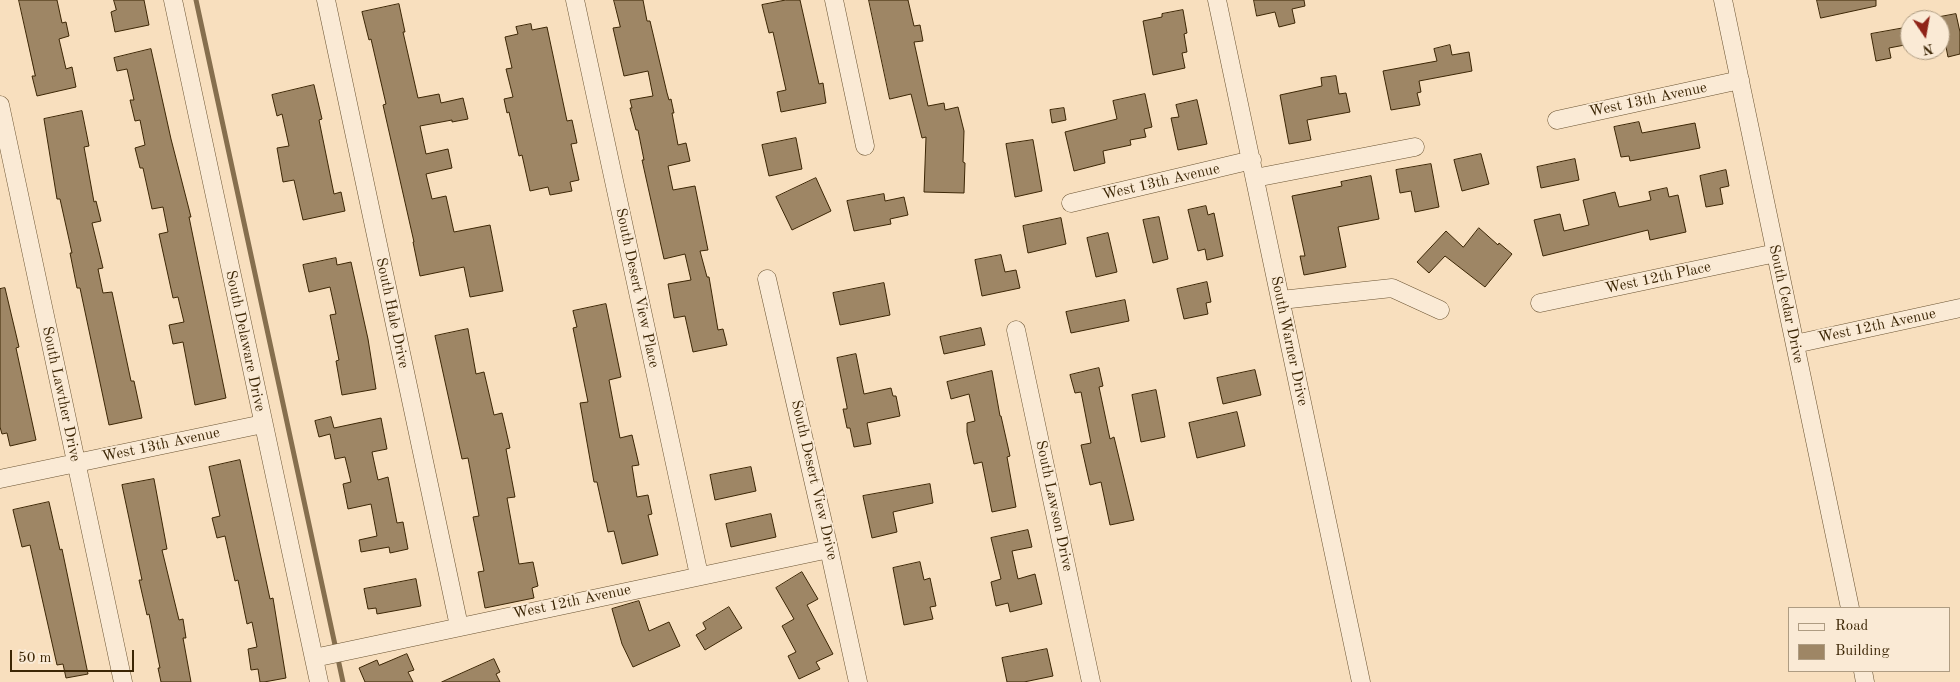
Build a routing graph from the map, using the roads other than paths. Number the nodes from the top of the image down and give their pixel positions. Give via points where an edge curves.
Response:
1 (173, 0) edge
2 (326, 0) edge
3 (575, 0) edge
4 (834, 0) edge
5 (1217, 0) edge
6 (1723, 0) edge
7 (1740, 80) junction
8 (0, 105) edge
9 (1557, 120) dead end
10 (865, 146) dead end
11 (1416, 147) dead end
12 (1252, 160) junction
13 (1255, 178) junction
14 (1071, 203) dead end
15 (1776, 253) junction
16 (767, 279) dead end
17 (1281, 300) junction
18 (1540, 303) dead end
19 (1960, 308) edge
20 (1440, 310) dead end
21 (1016, 330) dead end
22 (1794, 344) junction
23 (263, 424) junction
24 (76, 463) junction
25 (0, 480) edge
26 (829, 548) junction
27 (699, 576) junction
28 (1850, 607) edge
29 (458, 626) junction
30 (330, 655) junction
31 (123, 682) edge
32 (319, 682) edge
33 (858, 682) edge
34 (1092, 682) edge
35 (1361, 682) edge

1 - 23 street, South Delaware Drive
2 - 29 street, South Hale Drive
3 - 27 street, South Desert View Place
4 - 10 street
5 - 12 street, South Warner Drive
6 - 7 street, South Cedar Drive
7 - 9 street, West 13th Avenue
7 - 15 street, South Cedar Drive
8 - 24 street, South Lawther Drive
11 - 13 street
12 - 13 street, South Warner Drive
12 - 14 street, West 13th Avenue
13 - 17 street, South Warner Drive
15 - 18 street, West 12th Place
15 - 22 street, South Cedar Drive
16 - 26 street, South Desert View Drive
17 - 20 street via 1392,288
17 - 35 street, South Warner Drive
19 - 22 street, West 12th Avenue
21 - 34 street, South Lawson Drive
22 - 28 street, South Cedar Drive
23 - 24 street, West 13th Avenue
23 - 30 street, South Delaware Drive
24 - 25 street, West 13th Avenue
24 - 31 street, South Lawther Drive
26 - 27 street, West 12th Avenue
26 - 33 street, South Desert View Drive
27 - 29 street, West 12th Avenue
29 - 30 street, West 12th Avenue
30 - 32 street, South Delaware Drive

